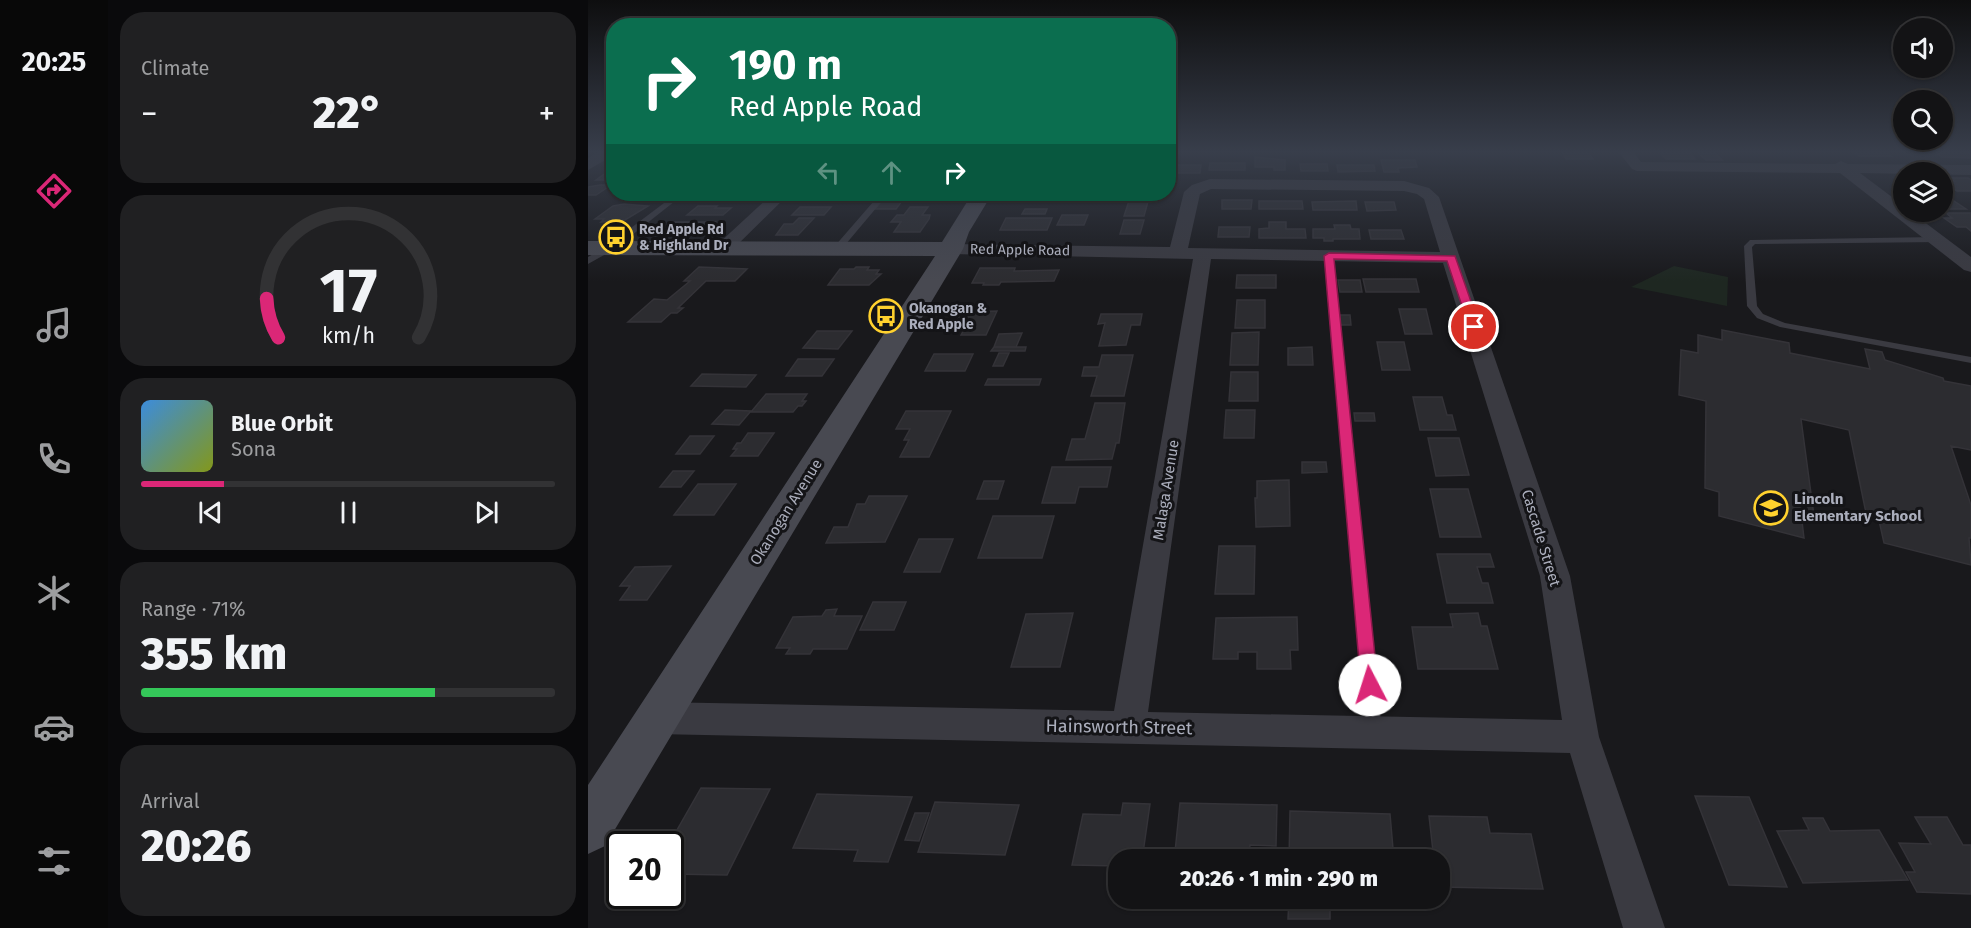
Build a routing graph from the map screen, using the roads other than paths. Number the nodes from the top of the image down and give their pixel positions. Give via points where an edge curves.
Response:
1 (1192, 194) edge
2 (1427, 194) edge
3 (1878, 194) edge
4 (670, 201) edge
5 (774, 201) edge
6 (878, 201) edge
7 (978, 201) edge
8 (1937, 240) junction
9 (599, 248) edge
10 (724, 248) junction
11 (837, 249) junction
12 (951, 249) junction
13 (1190, 253) junction
14 (1329, 256) junction
15 (1451, 258) junction
16 (588, 261) edge
17 (1971, 266) edge
18 (1971, 360) edge
19 (656, 718) junction
20 (1129, 727) junction
21 (1374, 733) junction
22 (1582, 737) junction
23 (588, 829) edge
24 (1644, 928) edge

1 - 13 street, Malaga Avenue
2 - 15 street, Cascade Street
3 - 8 street
4 - 9 lane
5 - 10 street
6 - 11 lane
7 - 12 street, Okanogan Avenue
8 - 17 street
8 - 18 lane via 1753,242 1748,246 1752,306 1760,316 1783,325
9 - 10 street, Red Apple Road
9 - 16 lane
10 - 11 street, Red Apple Road
11 - 12 street, Red Apple Road
12 - 13 street, Red Apple Road
12 - 19 street, Okanogan Avenue
13 - 14 street, Red Apple Road
13 - 20 street, Malaga Avenue
14 - 15 street, Red Apple Road
14 - 21 lane
15 - 22 street, Cascade Street via 1555,576
19 - 20 street, Hainsworth Street
19 - 23 street, Okanogan Avenue
20 - 21 street, Hainsworth Street
21 - 22 street, Hainsworth Street
22 - 24 street, Cascade Street

